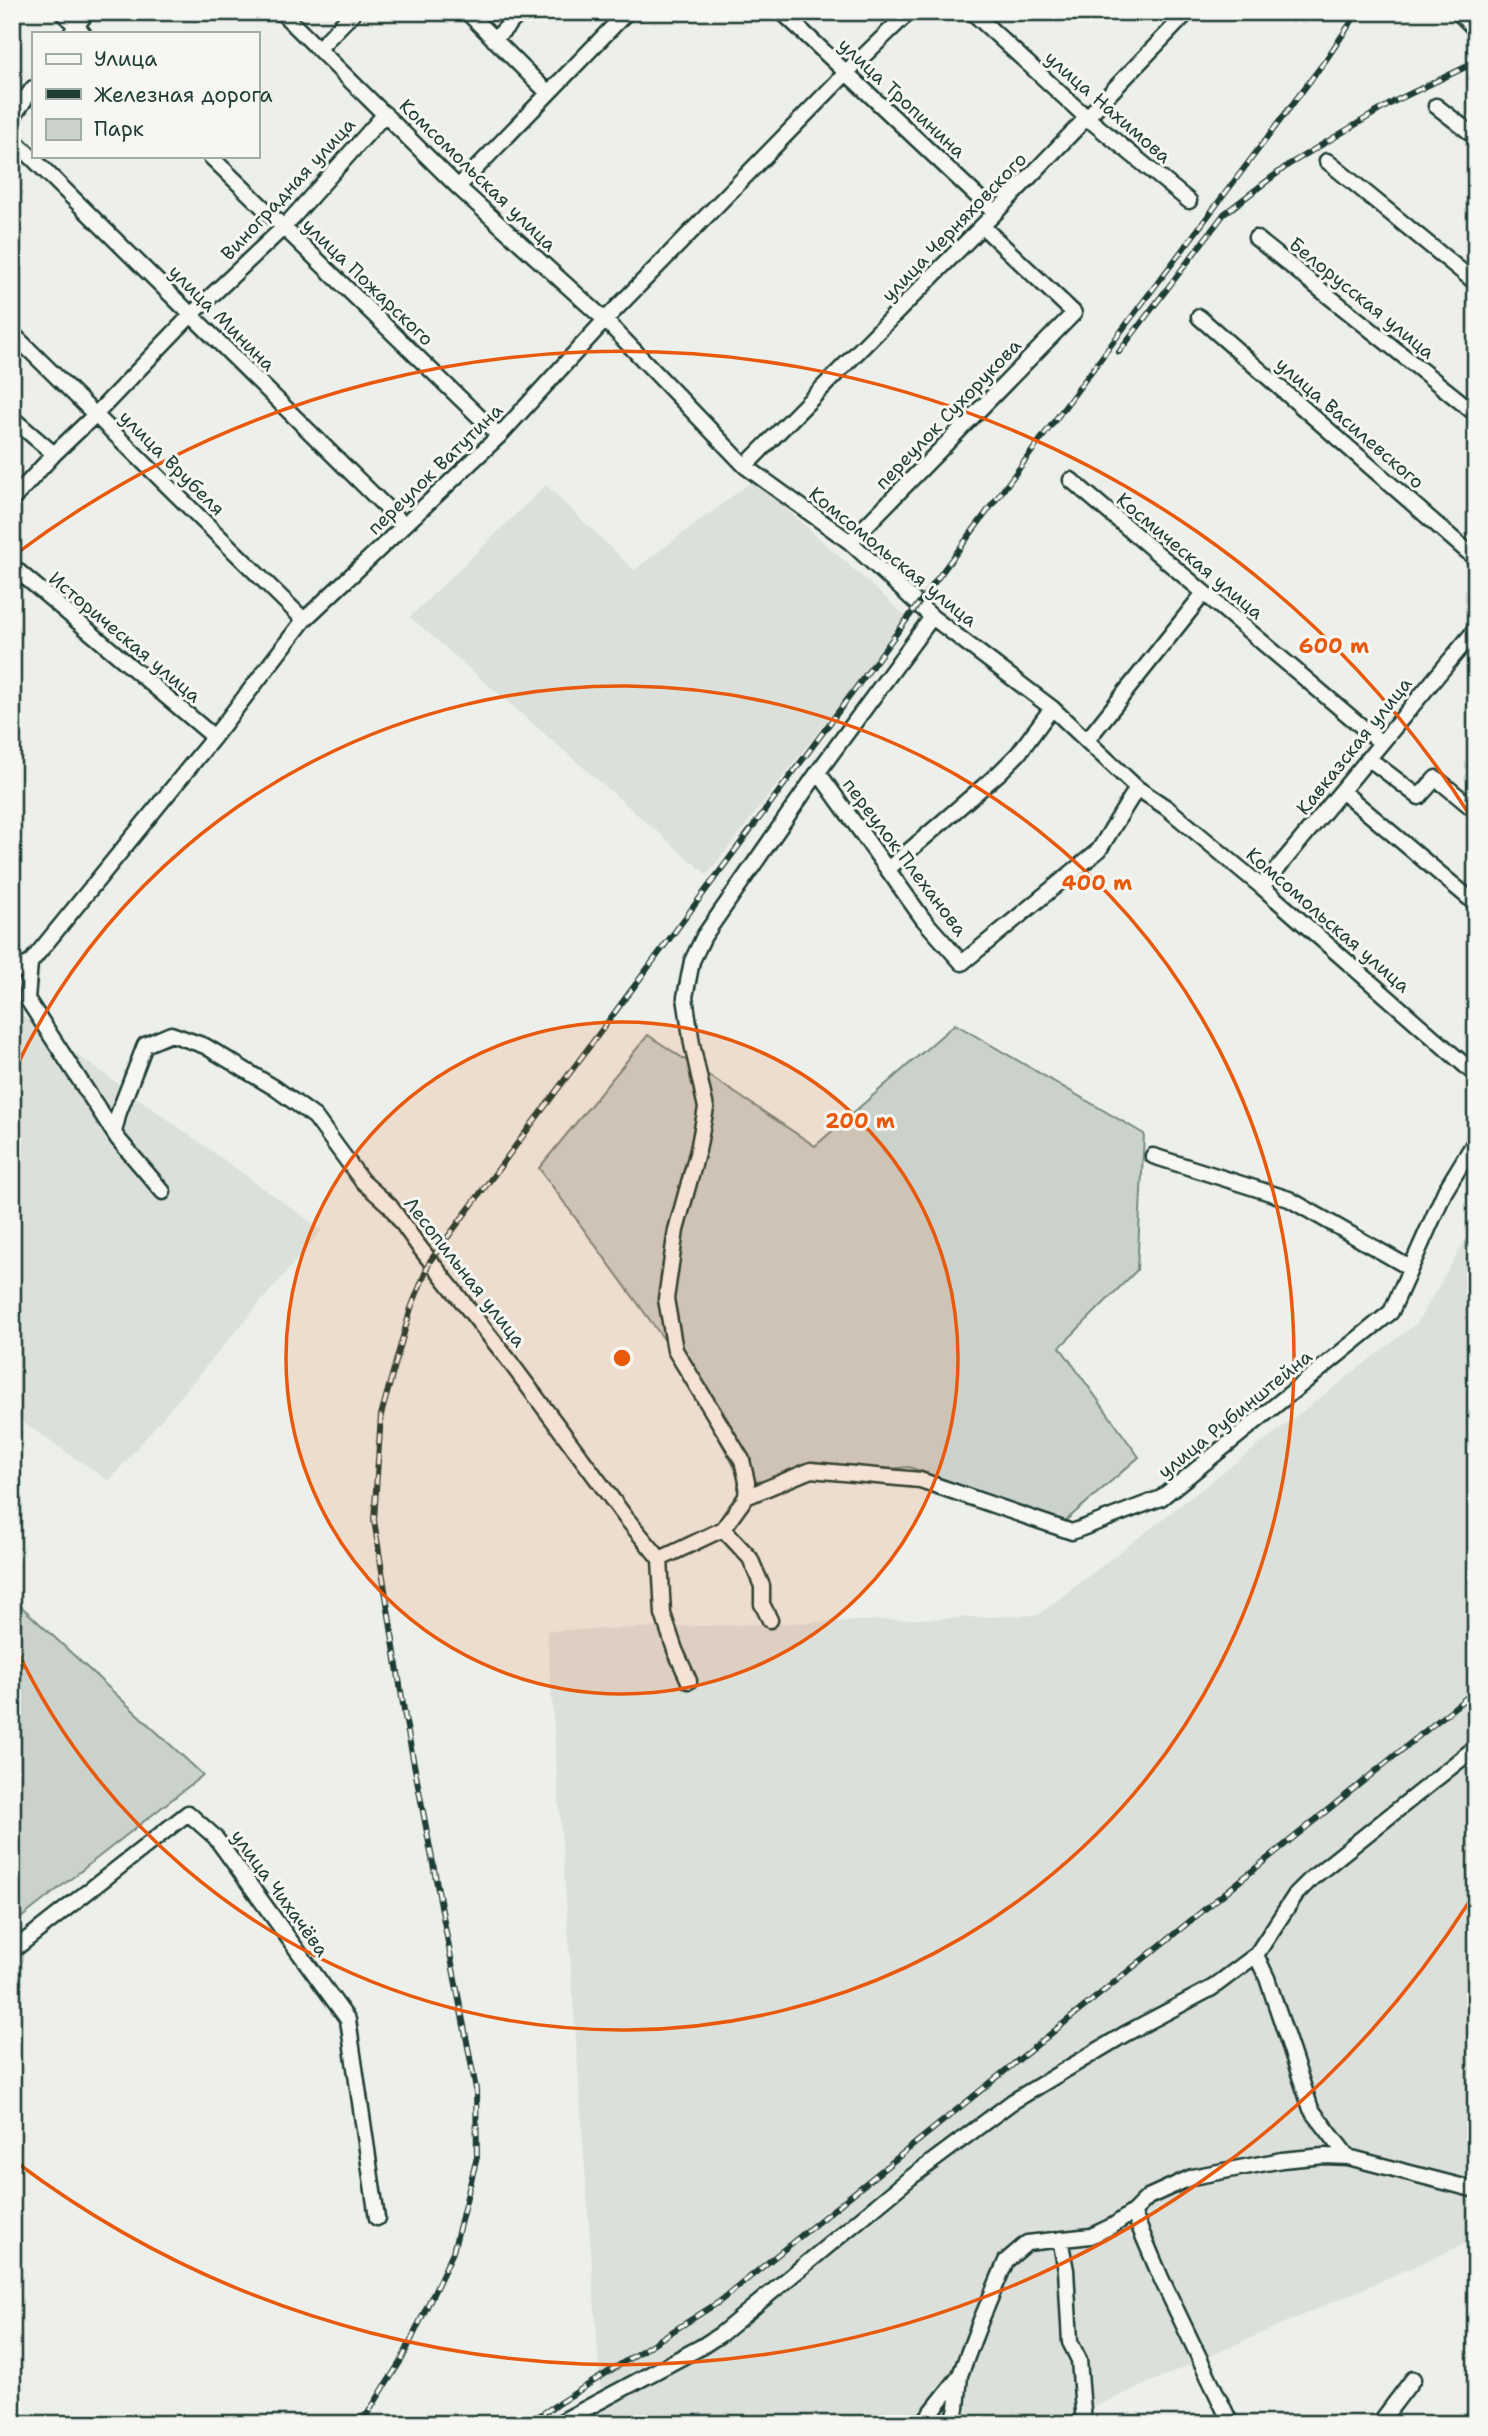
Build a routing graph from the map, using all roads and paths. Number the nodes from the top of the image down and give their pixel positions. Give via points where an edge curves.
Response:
1 (62, 12) edge
2 (87, 12) edge
3 (281, 12) edge
4 (354, 12) edge
5 (467, 12) edge
6 (522, 12) edge
7 (627, 12) edge
8 (782, 12) edge
9 (909, 12) edge
10 (972, 12) edge
11 (1188, 12) edge
12 (1458, 12) edge
13 (1476, 30) edge
14 (77, 31) edge
15 (494, 40) junction
16 (318, 49) junction
17 (847, 72) junction
18 (32, 89) edge
19 (548, 93) junction
20 (1436, 106) dead end
21 (385, 114) junction
22 (1086, 117) junction
23 (12, 118) edge
24 (12, 138) edge
25 (1476, 138) edge
26 (32, 158) edge
27 (32, 158) edge
28 (212, 158) edge
29 (1327, 161) dead end
30 (458, 187) junction
31 (1189, 201) dead end
32 (995, 213) junction
33 (982, 226) junction
34 (284, 227) junction
35 (1256, 238) dead end
36 (1476, 283) edge
37 (192, 314) junction
38 (1199, 317) dead end
39 (605, 320) junction
40 (12, 332) edge
41 (96, 414) junction
42 (1476, 414) edge
43 (12, 418) edge
44 (499, 436) junction
45 (54, 454) junction
46 (745, 466) junction
47 (1071, 480) dead end
48 (12, 500) edge
49 (404, 525) junction
50 (850, 542) junction
51 (1476, 559) edge
52 (12, 566) edge
53 (1204, 593) junction
54 (932, 617) junction
55 (304, 620) junction
56 (1476, 629) edge
57 (1052, 708) junction
58 (214, 737) junction
59 (1088, 740) junction
60 (1380, 743) junction
61 (1368, 758) junction
62 (818, 772) junction
63 (1137, 788) junction
64 (1343, 792) junction
65 (1476, 811) edge
66 (888, 869) junction
67 (1262, 887) junction
68 (1476, 904) edge
69 (30, 963) junction
70 (12, 973) edge
71 (1476, 1075) edge
72 (114, 1132) junction
73 (1476, 1140) edge
74 (1153, 1156) dead end
75 (163, 1192) dead end
76 (1410, 1268) junction
77 (746, 1497) junction
78 (723, 1529) junction
79 (660, 1559) junction
80 (770, 1620) dead end
81 (689, 1681) dead end
82 (1476, 1747) edge
83 (12, 1951) edge
84 (1256, 1955) junction
85 (1348, 2157) junction
86 (1476, 2190) edge
87 (1133, 2213) junction
88 (377, 2218) dead end
89 (1059, 2239) junction
90 (960, 2375) junction
91 (1413, 2379) dead end
92 (557, 2424) edge
93 (922, 2424) edge
94 (952, 2424) edge
95 (1084, 2424) edge
96 (1231, 2424) edge
97 (1380, 2424) edge

1 - 14 street
2 - 14 street
3 - 16 street, Комсомольская улица
4 - 16 street
5 - 15 street
6 - 15 street
7 - 19 street
8 - 17 street, улица Тропинина
9 - 17 street, переулок Ватутина
10 - 22 street, улица Нахимова
11 - 22 street, улица Черняховского
12 - 13 street
15 - 19 street
16 - 21 street, Комсомольская улица
17 - 32 street, улица Тропинина
17 - 39 street, переулок Ватутина
18 - 23 street
19 - 30 street
20 - 25 street
21 - 30 street, Комсомольская улица
21 - 34 street, Виноградная улица
22 - 31 street, улица Нахимова
22 - 32 street, улица Черняховского
24 - 27 street, улица Минина
26 - 37 street, улица Минина
28 - 34 street, улица Пожарского
29 - 36 street
30 - 39 street, Комсомольская улица
32 - 33 street, улица Черняховского
33 - 46 street, улица Черняховского
33 - 50 street, переулок Сухорукова via 1074,313
34 - 37 street, Виноградная улица
34 - 44 street, улица Пожарского
35 - 42 street, Белорусская улица
37 - 41 street, Виноградная улица
37 - 49 street, улица Минина
38 - 51 street, улица Василевского
39 - 44 street, переулок Ватутина
39 - 46 street, Комсомольская улица
40 - 41 street, улица Врубеля
41 - 45 street, Виноградная улица
41 - 55 street, улица Врубеля
43 - 45 street
44 - 49 street, переулок Ватутина
45 - 48 street, Виноградная улица
46 - 50 street, Комсомольская улица
47 - 53 street, Космическая улица
49 - 55 street, переулок Ватутина
50 - 54 street, Комсомольская улица
52 - 58 street, Историческая улица
53 - 59 street
53 - 60 street, Космическая улица
54 - 57 street, Комсомольская улица
54 - 62 street
55 - 58 street, переулок Ватутина
56 - 60 street, Кавказская улица
57 - 59 street, Комсомольская улица
57 - 66 street via 999,773
58 - 69 street, переулок Ватутина
59 - 63 street, Комсомольская улица
60 - 61 street, Кавказская улица
61 - 64 street, Кавказская улица
61 - 65 street via 1419,797 1436,778
62 - 66 street, переулок Плеханова
62 - 77 street via 704,936 692,961 685,998 706,1108 676,1230 666,1299 675,1350 742,1460
63 - 66 street, переулок Плеханова via 1099,850 962,963
63 - 67 street, Комсомольская улица
64 - 67 street, Кавказская улица
64 - 68 street
67 - 71 street, Комсомольская улица
69 - 70 street, переулок Ватутина
69 - 72 street via 27,999
72 - 75 street
72 - 79 street, Лесопильная улица via 145,1045 171,1034 205,1046 315,1117 362,1181 390,1206
73 - 76 street, улица Рубинштейна via 1445,1191
74 - 76 street via 1289,1199
76 - 77 street, улица Рубинштейна via 1391,1312 1161,1499 1072,1532 920,1480 811,1470
77 - 78 street
78 - 79 street
78 - 80 street via 750,1558
79 - 81 street via 663,1614
82 - 84 street via 1312,1878 1296,1894
83 - 88 street, улица Чихачёва via 188,1813 215,1837 348,2020
84 - 85 street via 1311,2109
84 - 92 street via 1212,1988 1012,2102 910,2178 721,2334
85 - 86 street
85 - 87 street via 1282,2161 1192,2177 1148,2197
87 - 89 street via 1091,2236
87 - 96 street
89 - 90 street via 1027,2243 1006,2261
89 - 95 street via 1066,2270 1070,2342 1079,2360
90 - 93 street
90 - 94 street
91 - 97 street

